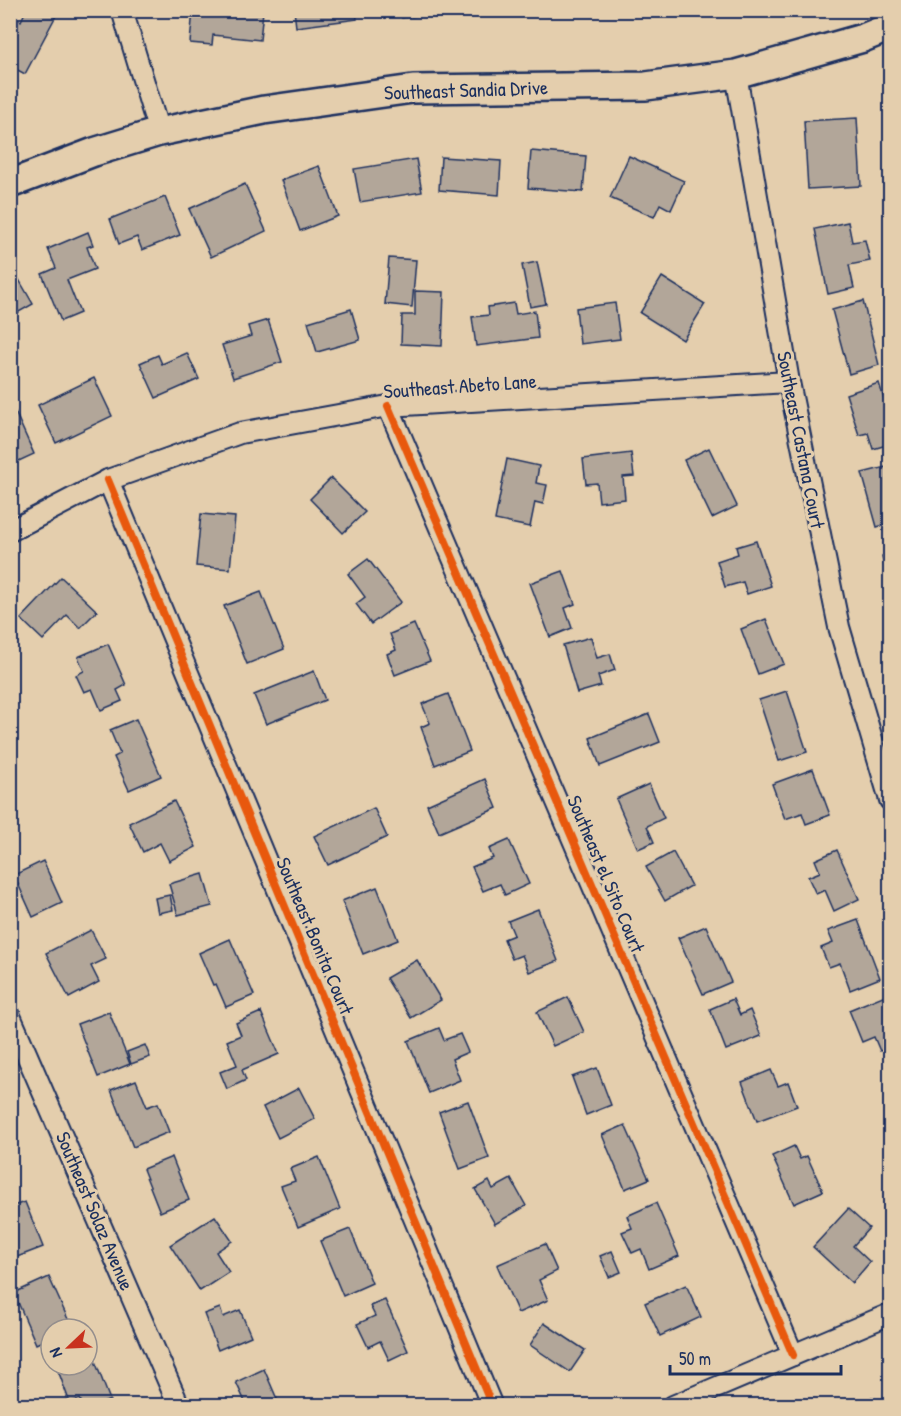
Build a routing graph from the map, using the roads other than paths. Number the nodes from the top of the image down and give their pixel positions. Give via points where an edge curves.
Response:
1 (122, 10) edge
2 (891, 27) edge
3 (736, 75) junction
4 (159, 132) junction
5 (10, 184) edge
6 (789, 382) junction
7 (388, 406) junction
8 (108, 480) junction
9 (10, 531) edge
10 (891, 800) edge
11 (10, 1016) edge
12 (891, 1314) edge
13 (793, 1355) junction
14 (179, 1406) edge
15 (492, 1406) edge
16 (673, 1406) edge

1 - 4 street
2 - 3 street, Southeast Sandia Drive
3 - 4 street, Southeast Sandia Drive via 646,86 413,89 264,110
3 - 6 street, Southeast Castana Court
4 - 5 street, Southeast Sandia Drive
6 - 7 street, Southeast Abeto Lane
6 - 10 street, Southeast Castana Court via 839,627
7 - 8 street, Southeast Abeto Lane via 240,433
7 - 13 street, Southeast el Sito Court
8 - 9 street, Southeast Abeto Lane
8 - 15 street, Southeast Bonita Court
11 - 14 street, Southeast Solaz Avenue
12 - 13 street
13 - 16 street

